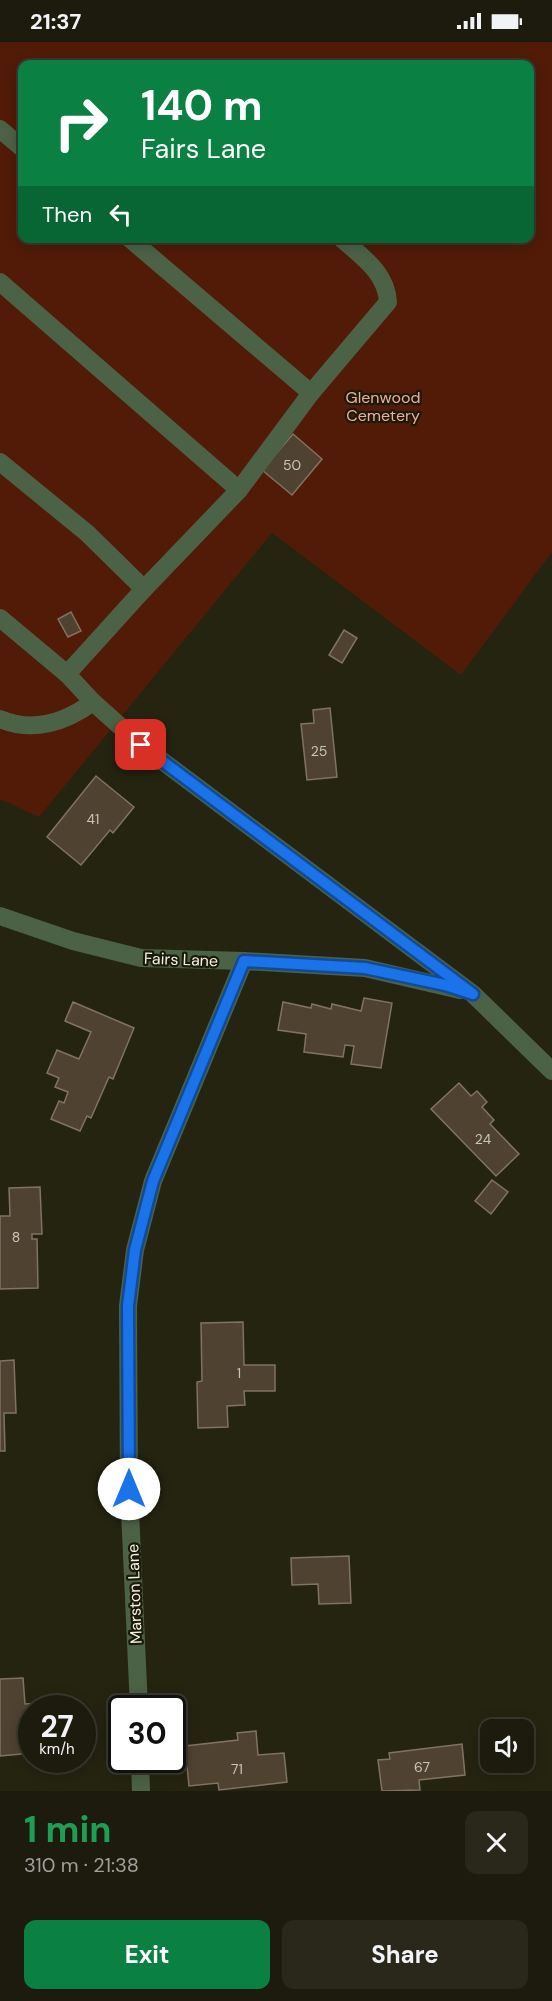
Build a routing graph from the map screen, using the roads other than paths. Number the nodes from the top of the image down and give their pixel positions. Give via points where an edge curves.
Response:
1 (0, 129) edge
2 (18, 145) edge
3 (135, 243) edge
4 (347, 243) edge
5 (0, 282) edge
6 (311, 393) junction
7 (0, 462) edge
8 (239, 490) junction
9 (144, 589) junction
10 (0, 618) edge
11 (67, 674) junction
12 (93, 702) junction
13 (0, 719) edge
14 (0, 916) edge
15 (244, 961) junction
16 (473, 994) junction
17 (552, 1071) edge
18 (138, 1695) edge
19 (140, 1773) edge
20 (141, 1791) edge

1 - 2 street
3 - 6 street
4 - 6 street via 381,276 388,302
5 - 8 street
6 - 8 street
7 - 9 street via 87,533
8 - 9 street
9 - 11 street
10 - 11 street
11 - 12 street
12 - 13 street via 57,722 34,726
12 - 16 street via 141,745
14 - 15 street, Fairs Lane via 73,941 141,958
15 - 16 street, Fairs Lane via 365,968
15 - 18 street, Marston Lane via 153,1181 135,1250 128,1306 129,1489
16 - 17 street
19 - 20 street

